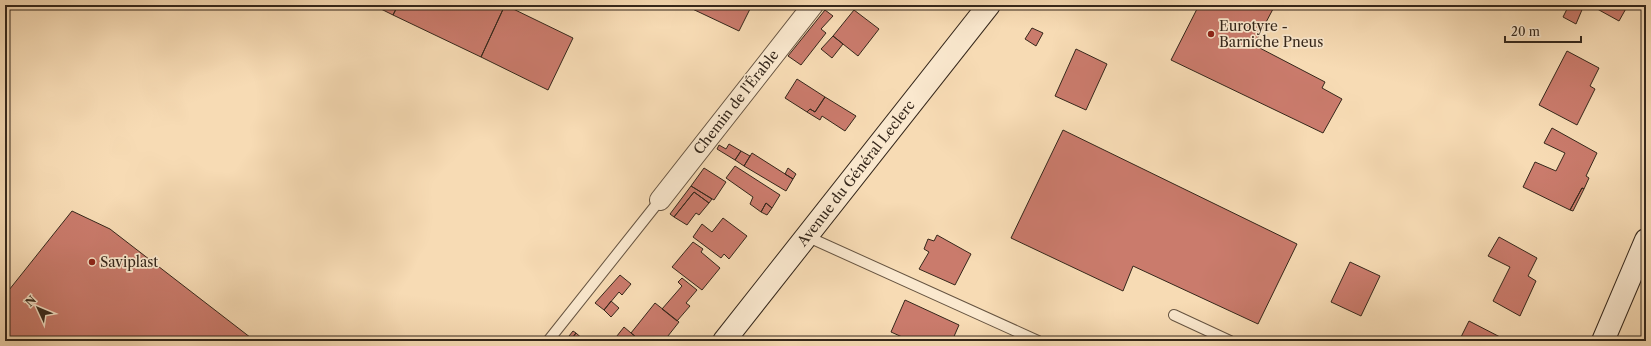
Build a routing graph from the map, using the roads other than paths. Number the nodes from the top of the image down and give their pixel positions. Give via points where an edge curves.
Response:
1 (813, 5) edge
2 (989, 5) edge
3 (660, 200) joint
4 (806, 236) junction
5 (1646, 240) edge
6 (1174, 315) dead end
7 (548, 341) edge
8 (724, 341) edge
9 (1038, 341) edge
10 (1230, 341) edge
11 (1603, 341) edge

1 - 3 street, Chemin de l'Érable
2 - 4 main road, Avenue du Général Leclerc
3 - 7 lane
4 - 8 main road, Avenue du Général Leclerc
4 - 9 lane
5 - 11 main road
6 - 10 lane

